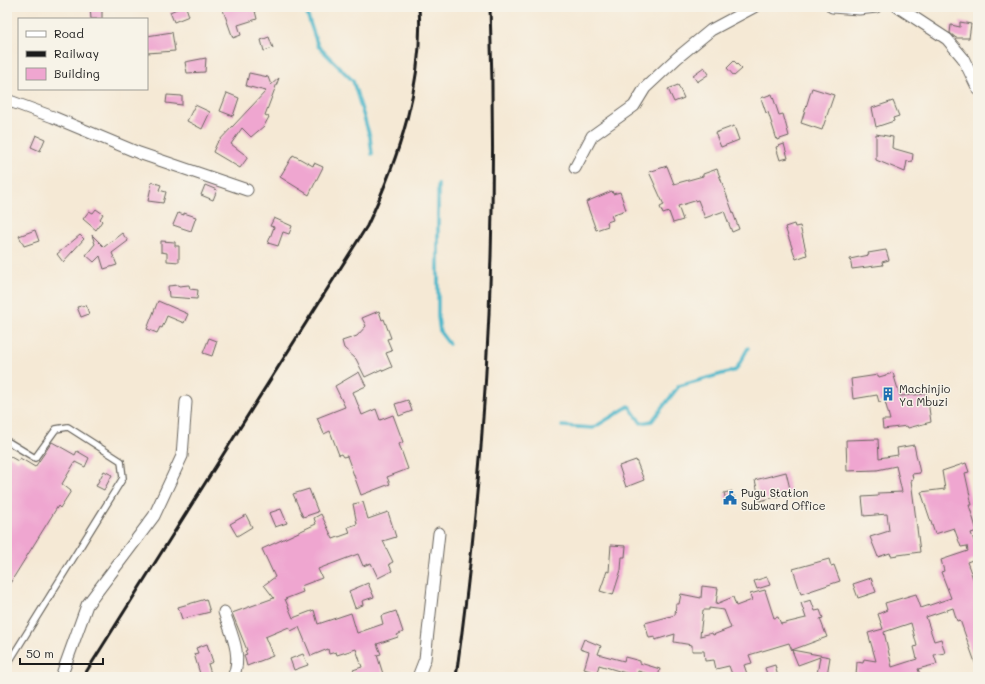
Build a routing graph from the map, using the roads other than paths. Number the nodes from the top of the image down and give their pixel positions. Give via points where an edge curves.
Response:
1 (754, 7) edge
2 (832, 7) edge
3 (876, 7) edge
4 (898, 7) edge
5 (859, 8) edge
6 (978, 89) edge
7 (7, 100) edge
8 (575, 168) dead end
9 (247, 190) dead end
10 (186, 402) dead end
11 (7, 441) edge
12 (439, 533) dead end
13 (224, 612) dead end
14 (7, 665) edge
15 (61, 677) edge
16 (233, 677) edge
17 (418, 677) edge

1 - 8 street via 711,30 677,58 645,88 634,106 592,136
2 - 5 street
3 - 5 street
4 - 6 street via 946,39 963,58
7 - 9 street via 53,116 139,153
10 - 15 street via 182,456 154,516 87,605
11 - 14 lane via 35,458 56,429 68,427 121,461 123,478
12 - 17 street via 425,659
13 - 16 street via 237,650 237,669

